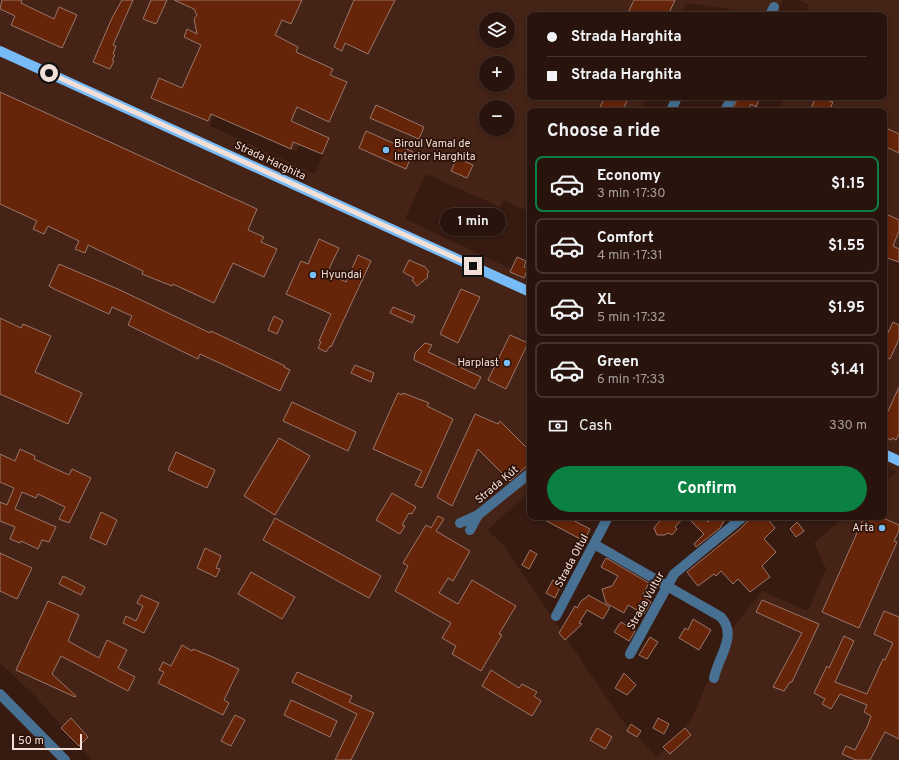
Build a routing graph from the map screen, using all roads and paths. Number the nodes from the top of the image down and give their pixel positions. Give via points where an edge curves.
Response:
1 (0, 51) edge
2 (527, 291) edge
3 (887, 455) edge
4 (899, 461) edge
5 (527, 474) edge
6 (478, 515) junction
7 (606, 520) edge
8 (739, 520) edge
9 (460, 523) dead end
10 (470, 530) dead end
11 (594, 544) junction
12 (667, 585) junction
13 (556, 616) dead end
14 (630, 654) dead end
15 (714, 678) dead end
16 (0, 694) edge
17 (65, 760) edge

1 - 2 main road, Strada Harghita
3 - 4 main road
5 - 6 street, Strada Kút
6 - 9 street, Strada Kút
6 - 10 street, Strada Kút
7 - 11 street, Strada Oltul
8 - 12 street, Strada Vultur via 674,574
11 - 12 street
11 - 13 street, Strada Oltul
12 - 14 street, Strada Vultur
12 - 15 street via 721,617 725,622 729,635
16 - 17 street

